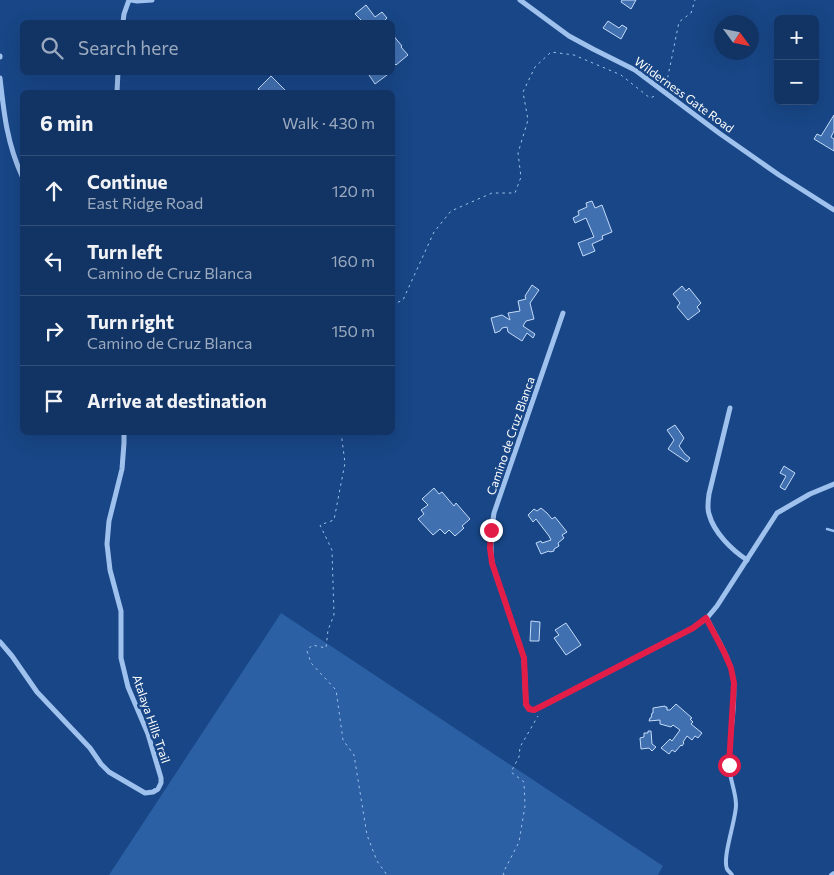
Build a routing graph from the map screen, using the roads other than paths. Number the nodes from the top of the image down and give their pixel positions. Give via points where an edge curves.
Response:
1 (130, 0) edge
2 (152, 0) edge
3 (520, 0) edge
4 (123, 20) edge
5 (118, 75) edge
6 (0, 78) edge
7 (117, 90) edge
8 (20, 171) edge
9 (834, 210) edge
10 (564, 313) dead end
11 (730, 408) dead end
12 (124, 435) edge
13 (834, 484) edge
14 (748, 560) junction
15 (706, 618) junction
16 (0, 642) edge
17 (834, 873) edge
18 (732, 875) edge
19 (830, 875) edge

1 - 2 street
1 - 4 street
3 - 9 street, Wilderness Gate Road via 570,36 635,70 718,133
5 - 7 street
6 - 8 street via 5,122
10 - 15 street, Camino de Cruz Blanca via 494,513 491,530 492,563 524,658 526,704 534,710 693,628
11 - 14 street via 709,494 709,515 728,546
12 - 16 street, Atalaya Hills Trail via 122,469 109,521 107,544 121,611 121,658 128,687 148,734 161,778 158,789 145,793 109,772 37,692
13 - 14 street via 777,513
14 - 15 street
15 - 18 lane via 731,668 734,683 729,765 736,808 726,859
17 - 19 lane

